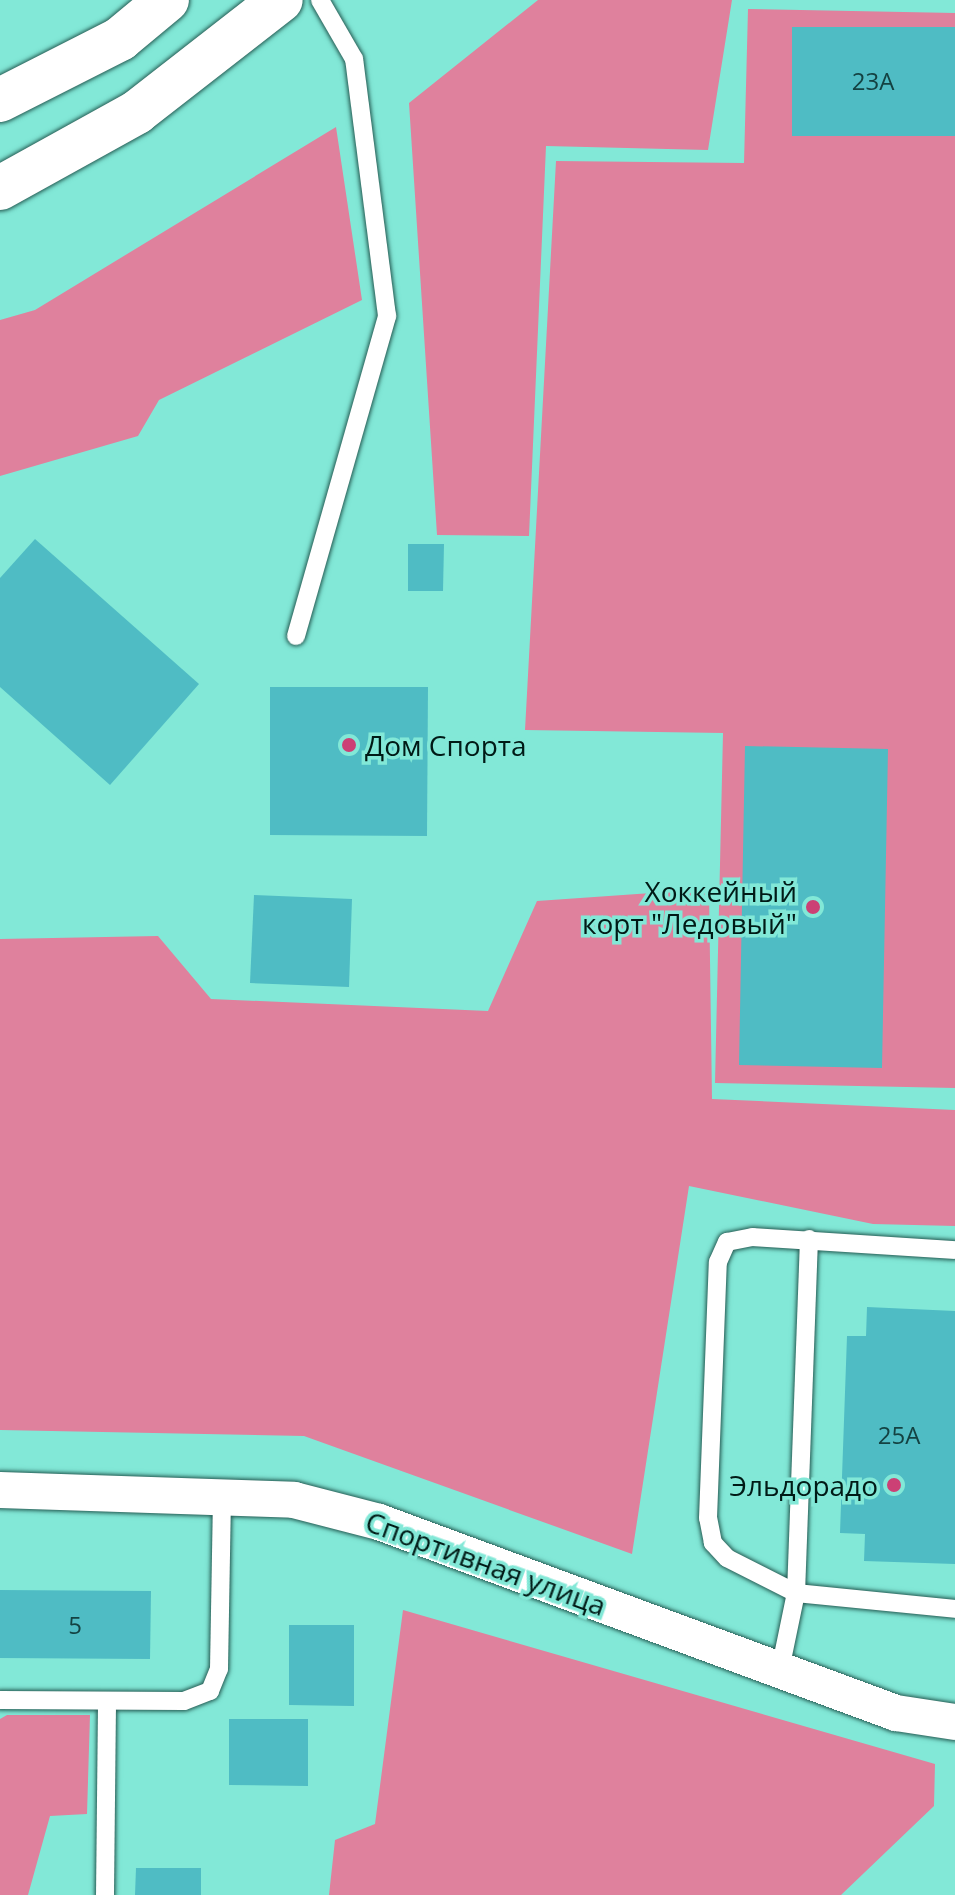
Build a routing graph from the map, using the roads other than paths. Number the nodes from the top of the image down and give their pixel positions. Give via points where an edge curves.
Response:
1 (167, 0) edge
2 (281, 0) edge
3 (320, 0) edge
4 (120, 39) junction
5 (162, 94) junction
6 (0, 100) edge
7 (0, 188) edge
8 (296, 636) dead end
9 (809, 1239) junction
10 (955, 1250) edge
11 (0, 1490) edge
12 (222, 1493) junction
13 (796, 1593) junction
14 (955, 1609) edge
15 (780, 1670) junction
16 (0, 1700) edge
17 (107, 1701) junction
18 (955, 1722) edge
19 (105, 1895) edge

1 - 4 street
2 - 5 street
3 - 8 lane via 354,59 387,316
4 - 5 street
4 - 6 street
5 - 7 street
9 - 10 lane
9 - 13 lane
9 - 13 lane via 727,1242 718,1262 708,1518 713,1543 727,1558
11 - 12 street, Спортивная улица
12 - 15 street, Спортивная улица via 294,1500 379,1522
12 - 17 lane via 219,1669 210,1691 184,1701
13 - 14 lane
13 - 15 lane
15 - 18 street, Спортивная улица via 896,1713
16 - 17 lane
17 - 19 lane

